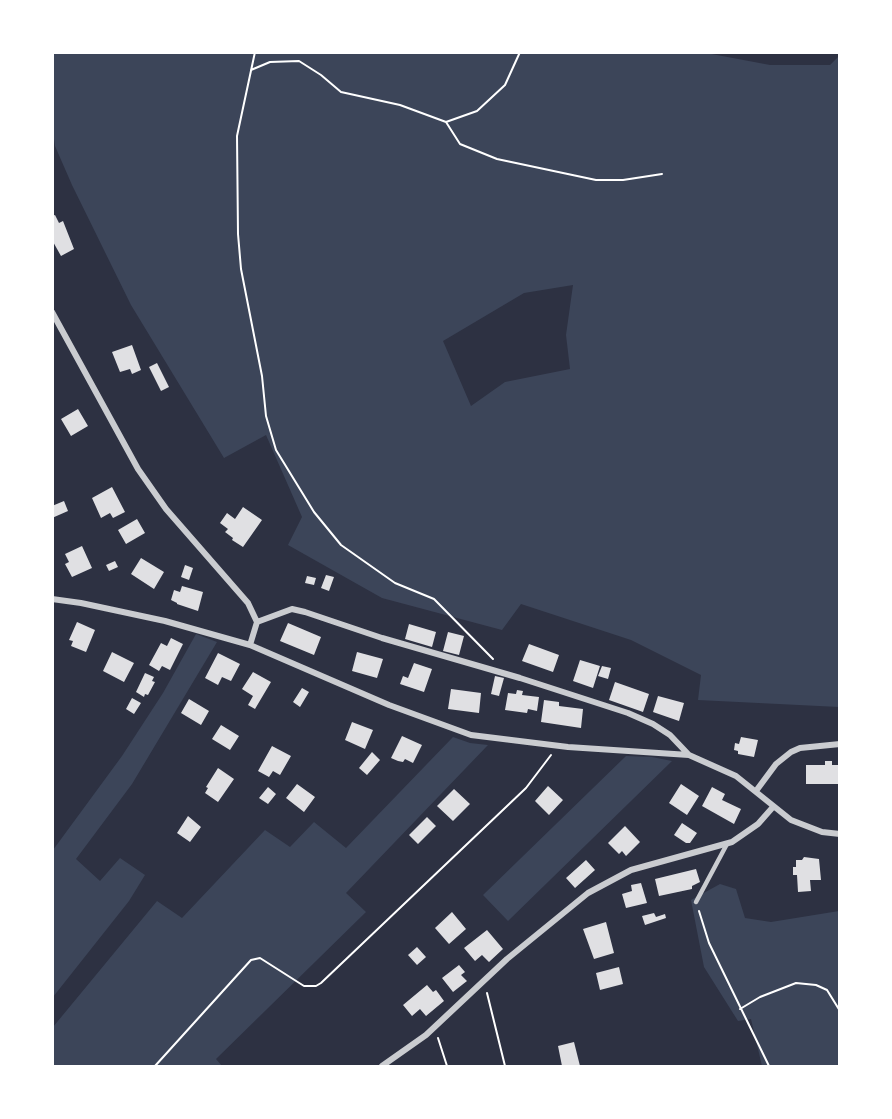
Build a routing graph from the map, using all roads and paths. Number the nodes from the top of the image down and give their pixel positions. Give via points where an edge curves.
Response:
1 (255, 52) edge
2 (520, 52) edge
3 (251, 70) junction
4 (446, 122) junction
5 (662, 174) dead end
6 (52, 312) edge
7 (52, 599) edge
8 (257, 622) junction
9 (250, 645) junction
10 (498, 663) dead end
11 (840, 744) edge
12 (558, 746) junction
13 (689, 755) junction
14 (756, 791) junction
15 (773, 807) junction
16 (840, 834) edge
17 (727, 844) junction
18 (696, 902) joint
19 (484, 982) junction
20 (740, 1009) junction
21 (840, 1011) edge
22 (433, 1029) junction
23 (155, 1066) edge
24 (382, 1066) edge
25 (447, 1066) edge
26 (505, 1066) edge
27 (770, 1066) edge

1 - 3 path
2 - 4 path via 498,92 477,111
3 - 4 path via 270,62 300,61 341,92 400,105
3 - 10 path via 237,136 239,246 266,416 276,450 314,512 341,545 395,583 434,599
4 - 5 path via 460,144 497,159 596,180
6 - 8 street via 138,469 166,509 248,603
7 - 9 street via 165,621
8 - 9 street
8 - 13 street via 292,609 520,678 653,724
9 - 12 street via 389,705 471,735
11 - 14 street via 791,752 776,764
12 - 13 street
12 - 23 path via 526,788 321,983 304,986 260,958 251,960
13 - 14 street via 735,776
14 - 15 street
15 - 16 street via 791,820
15 - 17 street via 758,824
17 - 18 lane
17 - 19 street via 657,862 610,880 588,893
18 - 20 path via 709,943
19 - 22 street
19 - 26 path
20 - 21 path via 796,983 827,990
20 - 27 path
22 - 24 street
22 - 25 path

